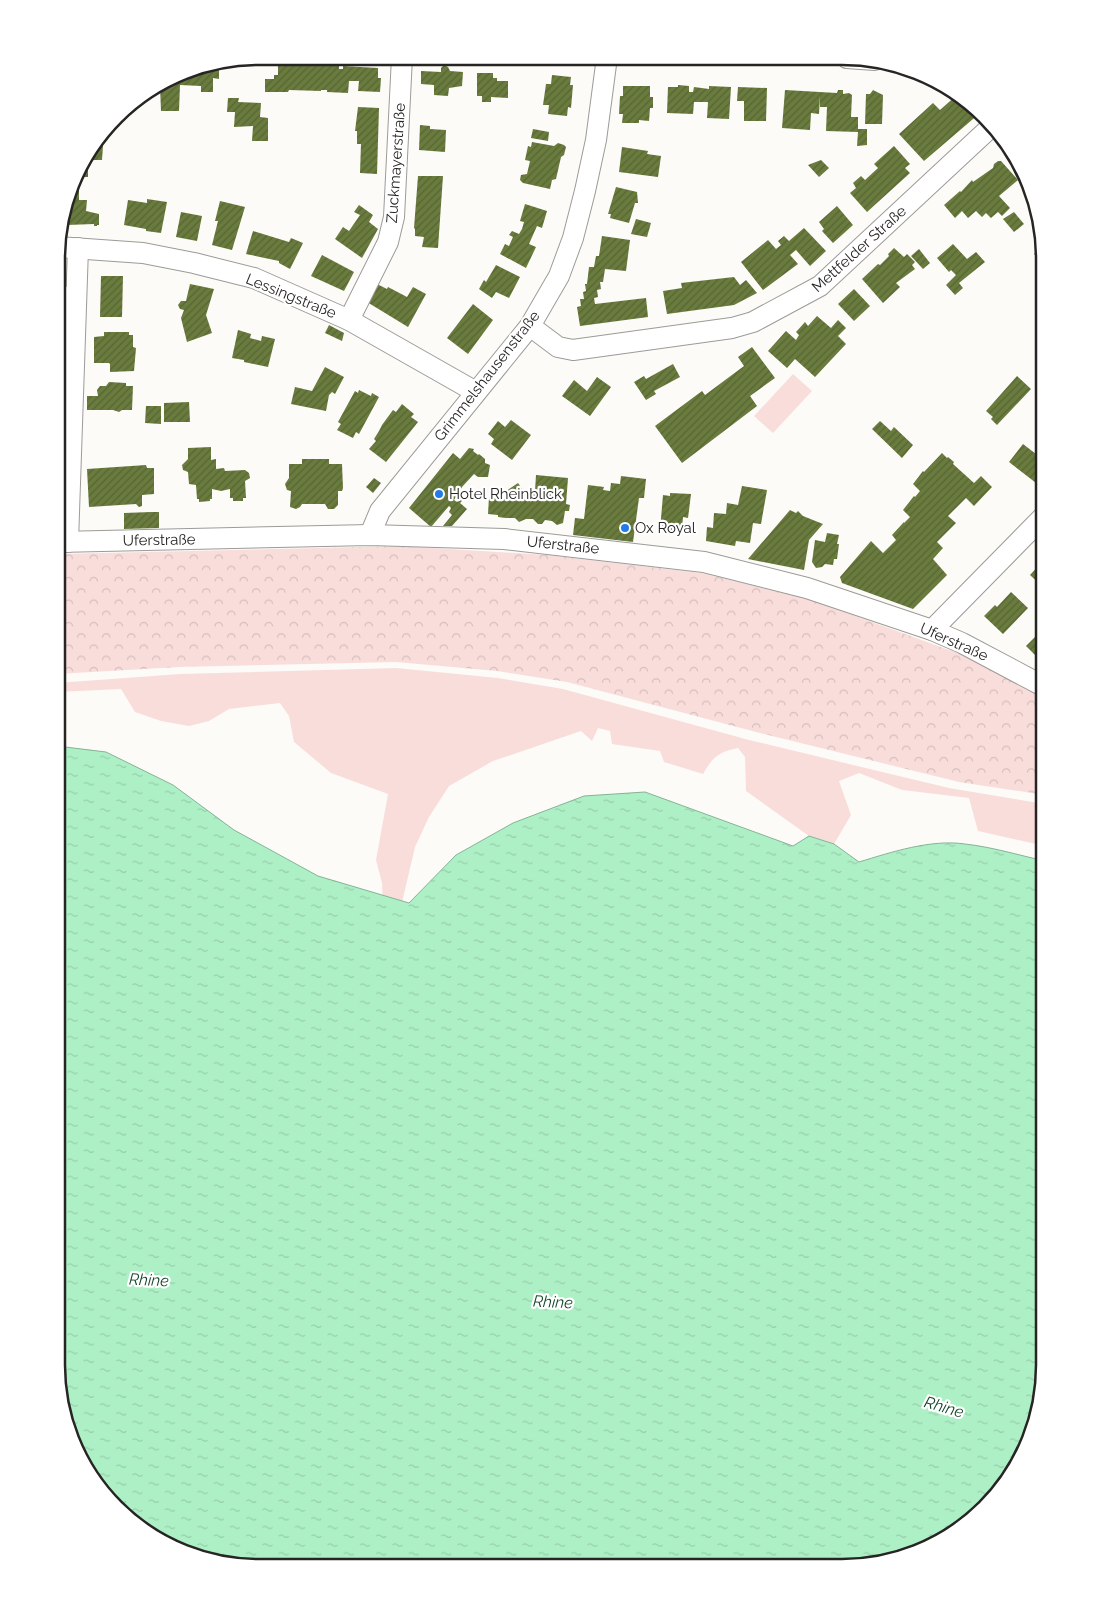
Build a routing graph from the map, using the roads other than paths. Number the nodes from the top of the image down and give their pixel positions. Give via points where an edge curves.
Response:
1 (402, 65) edge
2 (606, 65) edge
3 (987, 130) edge
4 (65, 248) edge
5 (78, 248) junction
6 (67, 297) edge
7 (349, 320) junction
8 (530, 326) junction
9 (476, 392) junction
10 (65, 420) edge
11 (1036, 523) edge
12 (370, 535) junction
13 (65, 542) edge
14 (932, 630) junction
15 (1036, 682) edge

1 - 7 street, Zuckmayerstraße via 394,217 388,242
2 - 8 street, Grimmelshausenstraße via 596,140 573,238 559,276
3 - 8 street, Mettfelder Straße via 820,286 752,322 732,328 573,350 558,347
4 - 5 street, Lessingstraße
5 - 6 street
5 - 7 street, Lessingstraße via 144,252 254,278
6 - 10 street
7 - 9 street, Lessingstraße
8 - 9 street, Grimmelshausenstraße
9 - 12 street, Grimmelshausenstraße via 380,511
11 - 14 street
12 - 13 street, Uferstraße
12 - 14 street, Uferstraße via 504,539 704,562 807,588
14 - 15 street, Uferstraße

